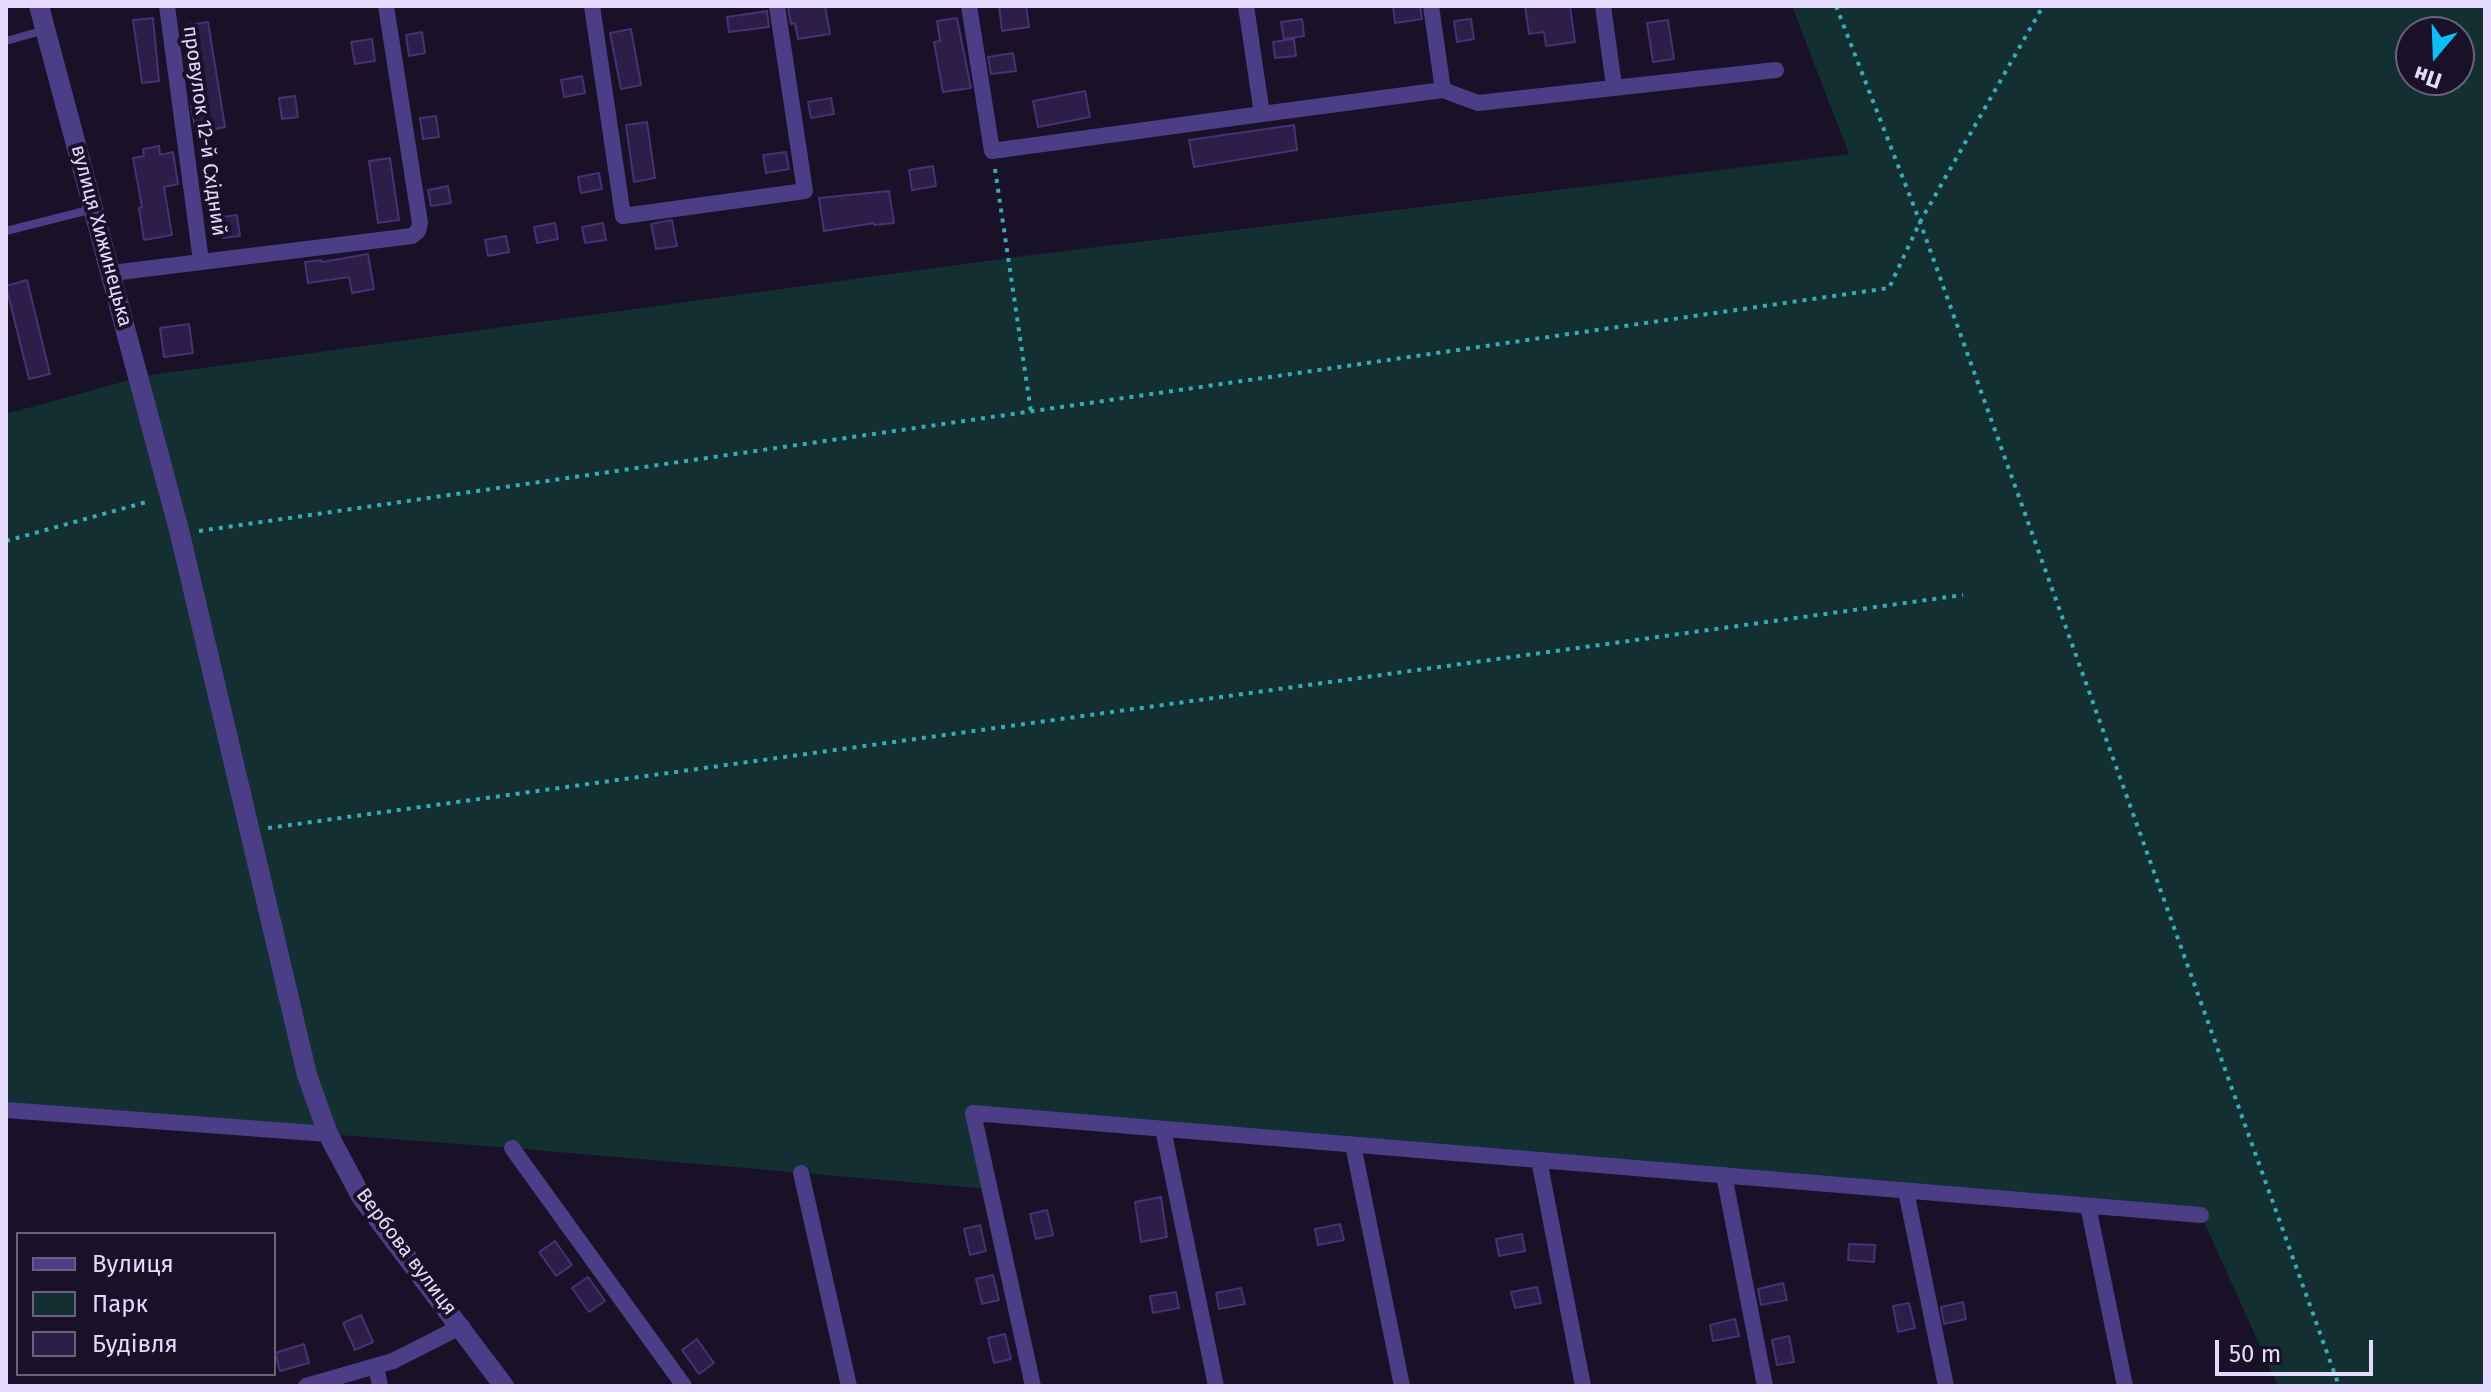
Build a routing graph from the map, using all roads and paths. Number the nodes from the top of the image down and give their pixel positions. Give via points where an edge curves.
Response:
1 (39, 6) edge
2 (167, 6) edge
3 (386, 6) edge
4 (592, 6) edge
5 (777, 6) edge
6 (969, 6) edge
7 (1246, 6) edge
8 (1431, 6) edge
9 (1603, 6) edge
10 (1836, 6) edge
11 (2043, 6) edge
12 (45, 30) junction
13 (6, 41) edge
14 (1776, 70) dead end
15 (1614, 86) junction
16 (1443, 90) junction
17 (1262, 114) junction
18 (992, 151) junction
19 (94, 208) junction
20 (1920, 222) junction
21 (6, 231) edge
22 (201, 261) junction
23 (112, 273) junction
24 (1031, 412) junction
25 (170, 496) junction
26 (180, 534) junction
27 (6, 541) edge
28 (1963, 595) dead end
29 (250, 831) junction
30 (6, 1110) edge
31 (1163, 1129) junction
32 (328, 1134) junction
33 (1353, 1145) junction
34 (512, 1148) dead end
35 (1539, 1160) junction
36 (801, 1173) dead end
37 (1724, 1175) junction
38 (1906, 1191) junction
39 (2088, 1206) junction
40 (2201, 1215) dead end
41 (462, 1326) junction
42 (376, 1366) junction
43 (306, 1386) edge
44 (380, 1386) edge
45 (504, 1386) edge
46 (684, 1386) edge
47 (849, 1386) edge
48 (1033, 1386) edge
49 (1216, 1386) edge
50 (1402, 1386) edge
51 (1583, 1386) edge
52 (1765, 1386) edge
53 (1946, 1386) edge
54 (2125, 1386) edge
55 (2339, 1386) edge

1 - 12 street, вулиця Хижинецька
2 - 22 street, провулок 12-й Східний
3 - 22 street via 418,231 412,236
4 - 5 street via 623,216 805,191
6 - 18 street
7 - 17 street
8 - 16 street
9 - 15 street
10 - 20 path
11 - 20 path
12 - 13 lane
12 - 19 street, вулиця Хижинецька
14 - 15 street
15 - 16 street via 1478,103
16 - 17 street
17 - 18 street
18 - 24 path
19 - 21 lane
19 - 23 street, вулиця Хижинецька
20 - 24 path via 1889,288
20 - 55 path
22 - 23 street
23 - 25 street, вулиця Хижинецька
24 - 26 path
25 - 26 street, вулиця Хижинецька
25 - 27 path
26 - 29 street, вулиця Хижинецька
28 - 29 path
29 - 32 street, Вербова вулиця via 307,1075
30 - 32 street
31 - 33 street
31 - 48 street via 973,1113
31 - 49 street
32 - 41 street, Вербова вулиця via 362,1198
33 - 35 street
33 - 50 street
34 - 46 street
35 - 37 street
35 - 51 street
36 - 47 street
37 - 38 street
37 - 52 street
38 - 39 street
38 - 53 street
39 - 40 street
39 - 54 street
41 - 42 street, Вербова вулиця
41 - 45 street, Вербова вулиця
42 - 43 street, Вербова вулиця
42 - 44 street

